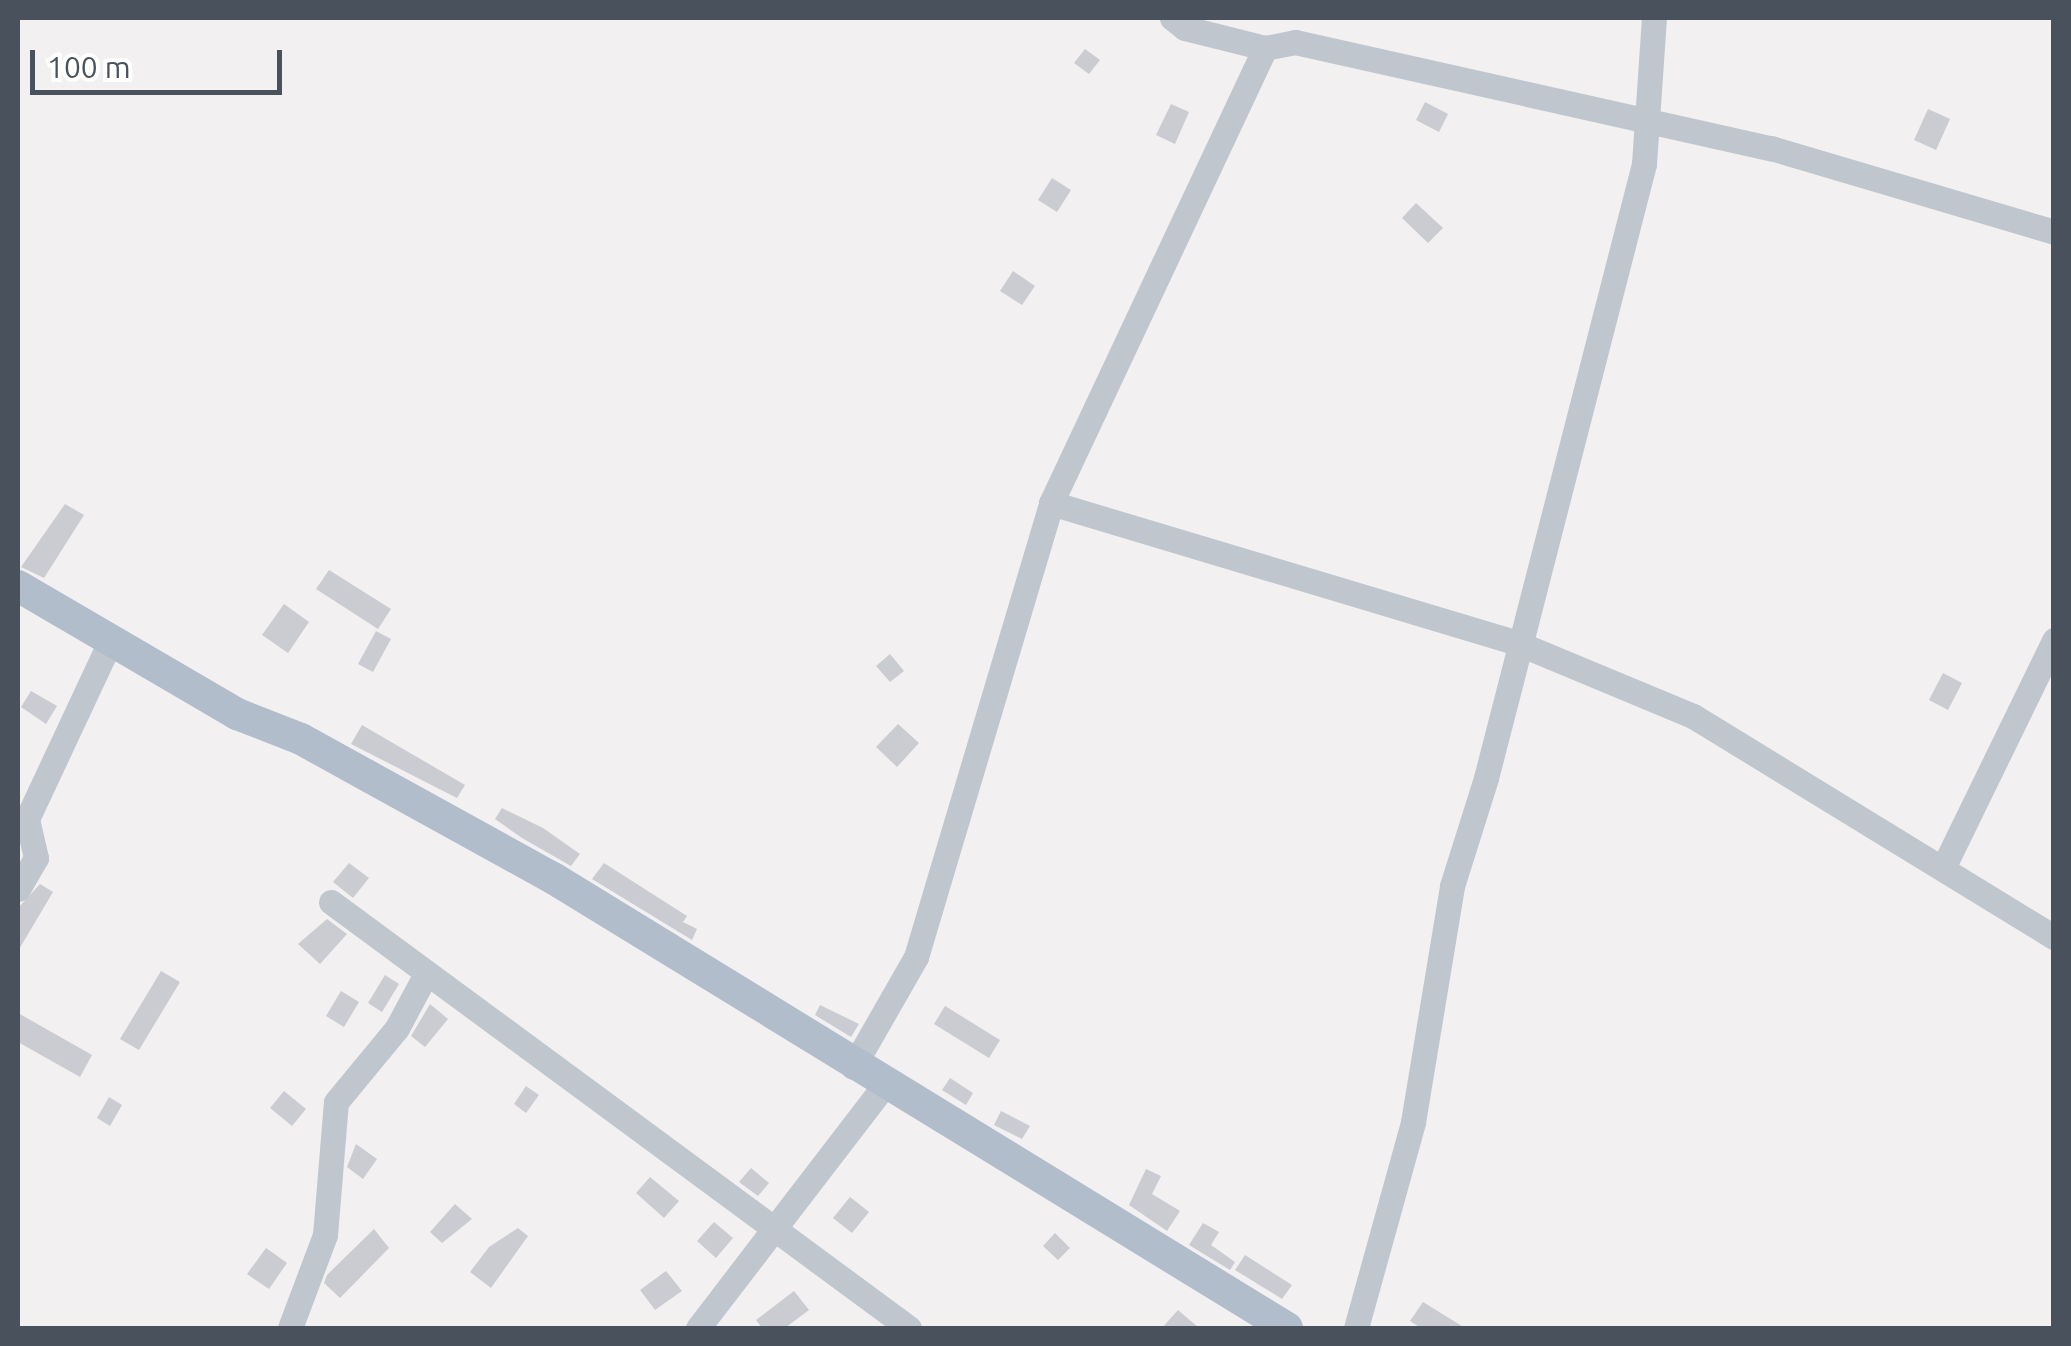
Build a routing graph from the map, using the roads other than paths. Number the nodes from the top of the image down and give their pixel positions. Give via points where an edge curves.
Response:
1 (1172, 18) edge
2 (1654, 18) edge
3 (1265, 48) junction
4 (1650, 120) junction
5 (2054, 232) edge
6 (1051, 502) junction
7 (18, 586) edge
8 (2054, 640) edge
9 (110, 642) junction
10 (1520, 644) junction
11 (1943, 868) junction
12 (18, 889) edge
13 (331, 902) dead end
14 (2054, 937) edge
15 (426, 974) junction
16 (853, 1067) junction
17 (884, 1086) junction
18 (774, 1234) junction
19 (290, 1328) edge
20 (698, 1328) edge
21 (909, 1328) edge
22 (1286, 1328) edge
23 (1356, 1328) edge

1 - 3 street via 1184,28
2 - 4 street
3 - 4 street via 1296,42
3 - 6 street
4 - 5 street via 1852,168
4 - 10 street
6 - 10 street
6 - 16 street via 916,957
7 - 9 main road
8 - 11 street
9 - 12 street via 27,819 36,858
9 - 16 main road via 553,878
10 - 11 street via 1693,716
10 - 23 street via 1452,886 1397,1196
11 - 14 street
13 - 15 street
15 - 18 street
15 - 19 street via 396,1028 336,1102 325,1235
16 - 17 main road
17 - 18 street
17 - 22 main road
18 - 20 street
18 - 21 street

